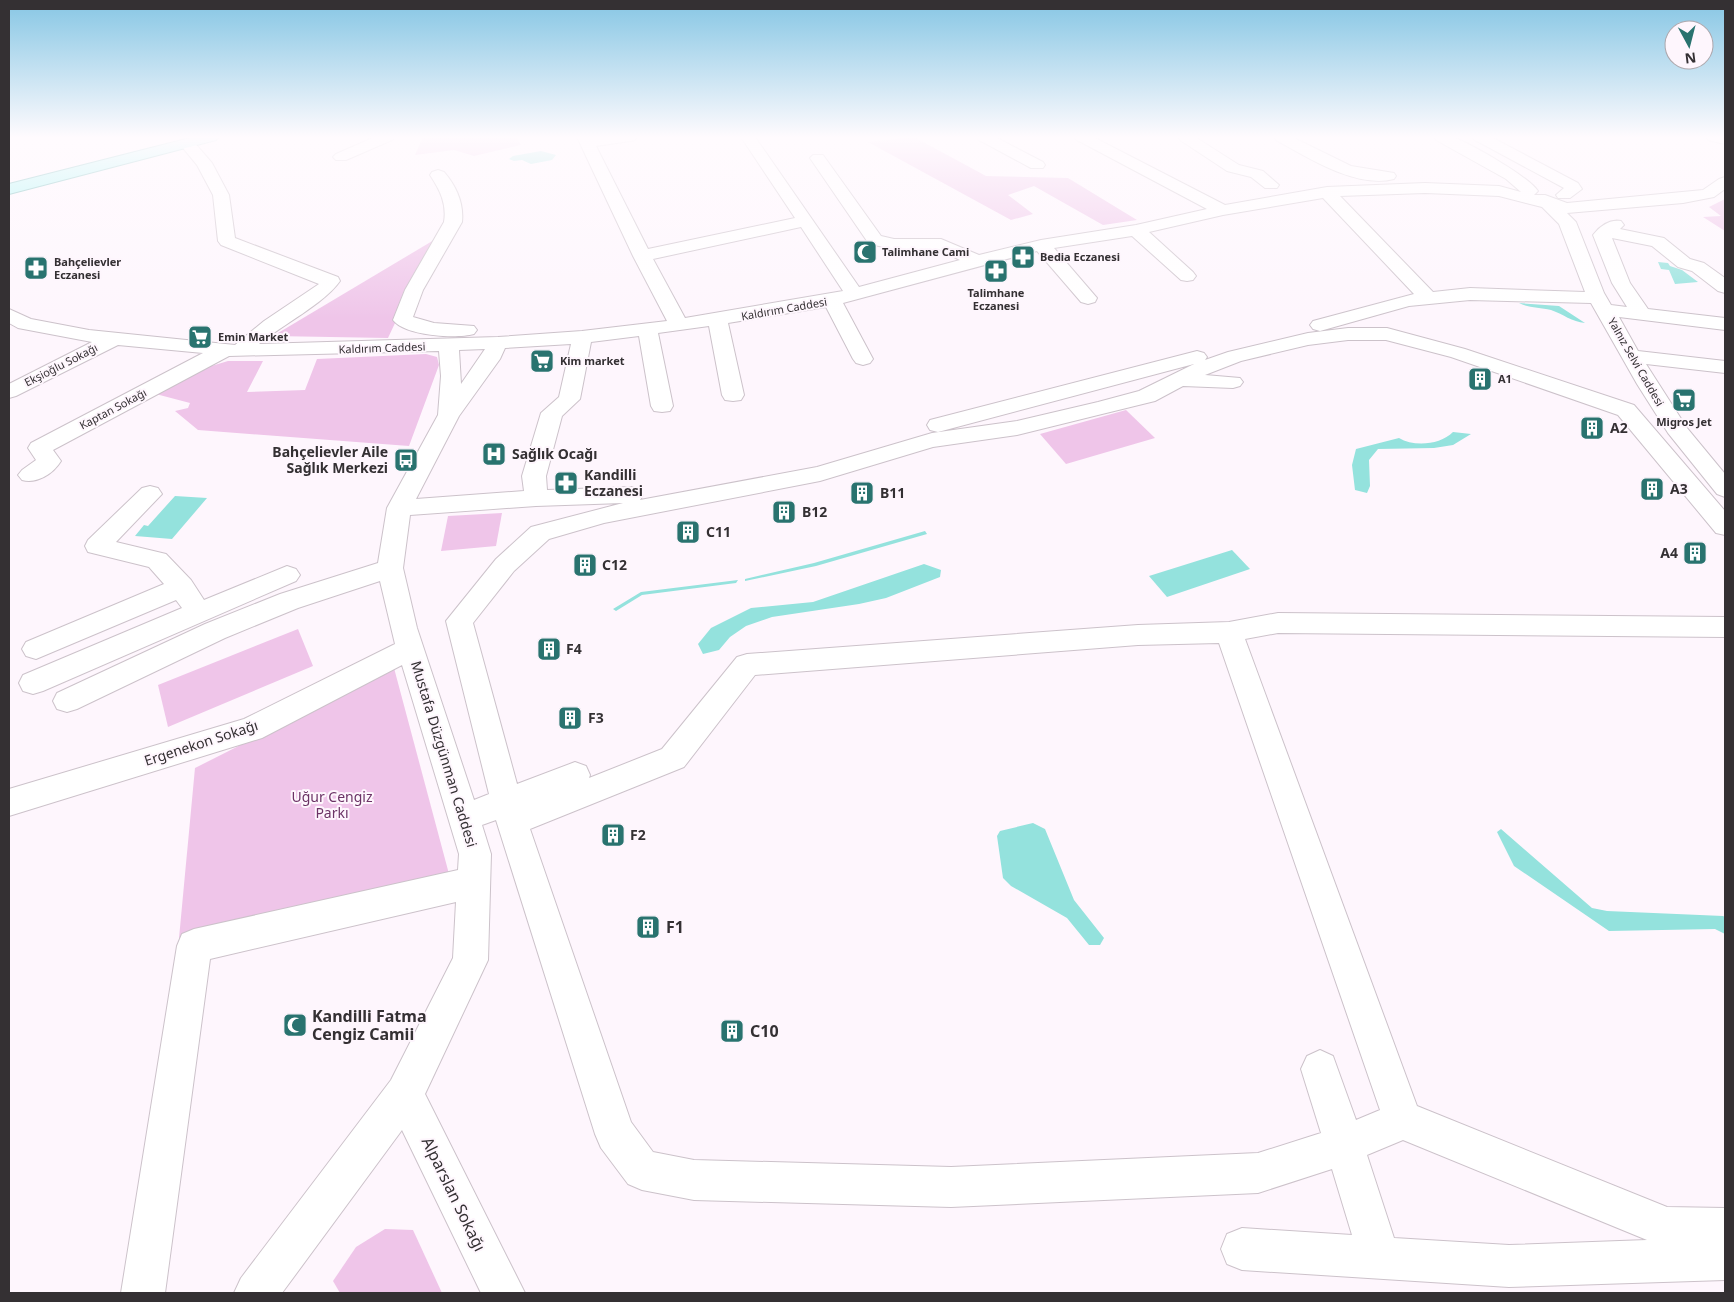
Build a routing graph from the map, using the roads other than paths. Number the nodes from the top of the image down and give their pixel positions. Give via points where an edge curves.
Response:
1 (221, 198) edge
2 (451, 198) edge
3 (614, 198) edge
4 (790, 198) edge
5 (846, 198) edge
6 (1199, 198) edge
7 (1294, 198) edge
8 (1332, 198) edge
9 (1556, 198) joint
10 (1684, 198) edge
11 (1639, 201) junction
12 (1223, 210) junction
13 (1572, 215) junction
14 (806, 221) junction
15 (1136, 230) junction
16 (1041, 245) junction
17 (642, 256) junction
18 (977, 260) junction
19 (1187, 276) dead end
20 (1725, 287) edge
21 (855, 294) junction
22 (1088, 298) dead end
23 (1428, 298) junction
24 (832, 300) junction
25 (1602, 304) junction
26 (1640, 313) junction
27 (676, 317) junction
28 (12, 319) edge
29 (718, 320) junction
30 (1725, 324) edge
31 (647, 328) junction
32 (582, 337) junction
33 (114, 339) junction
34 (498, 343) junction
35 (449, 346) junction
36 (232, 351) junction
37 (1632, 356) junction
38 (863, 359) dead end
39 (1725, 367) edge
40 (1179, 380) junction
41 (1233, 382) dead end
42 (9, 392) edge
43 (1064, 392) junction
44 (733, 395) dead end
45 (662, 406) dead end
46 (1085, 412) junction
47 (449, 415) junction
48 (980, 435) junction
49 (941, 458) dead end
50 (30, 475) dead end
51 (1725, 489) edge
52 (150, 494) dead end
53 (536, 498) junction
54 (398, 508) junction
55 (1725, 527) edge
56 (390, 568) junction
57 (287, 575) dead end
58 (182, 587) junction
59 (207, 621) junction
60 (1725, 627) edge
61 (1229, 632) junction
62 (411, 648) junction
63 (36, 649) dead end
64 (33, 683) dead end
65 (67, 700) dead end
66 (575, 775) dead end
67 (9, 802) edge
68 (509, 812) junction
69 (464, 818) junction
70 (474, 882) junction
71 (1320, 1069) dead end
72 (405, 1094) junction
73 (1403, 1120) junction
74 (1344, 1145) junction
75 (1725, 1229) edge
76 (1242, 1249) dead end
77 (1380, 1258) junction
78 (1725, 1259) edge
79 (143, 1293) edge
80 (256, 1293) edge
81 (503, 1293) edge

1 - 36 street via 227,241 331,281 326,288
2 - 27 street via 453,221 404,313 404,320 413,325 454,331 531,323
3 - 17 street
4 - 14 street
5 - 18 street via 875,240 894,244 941,244
6 - 12 street
7 - 12 street, Kaldırım Caddesi
8 - 23 street
9 - 11 street, Kaldırım Caddesi
9 - 13 street
10 - 11 street, Kaldırım Caddesi
11 - 13 street, Kaldırım Caddesi
12 - 15 street, Kaldırım Caddesi
13 - 25 street, Yalnız Selvi Caddesi
14 - 17 street
14 - 21 street
15 - 16 street, Kaldırım Caddesi
15 - 19 street
16 - 18 street, Kaldırım Caddesi
16 - 22 street
17 - 27 street
18 - 21 street, Kaldırım Caddesi
20 - 26 street via 1698,267 1684,263 1658,242 1611,229 1602,235 1621,283
21 - 24 street, Kaldırım Caddesi
23 - 25 street via 1470,294
23 - 43 street via 1408,300
24 - 29 street, Kaldırım Caddesi
24 - 38 street
25 - 26 street
25 - 37 street, Yalnız Selvi Caddesi
26 - 30 street
27 - 29 street, Kaldırım Caddesi
27 - 31 street, Kaldırım Caddesi
28 - 33 street, Kaldırım Caddesi
29 - 44 street
31 - 32 street, Kaldırım Caddesi
31 - 45 street
32 - 34 street, Kaldırım Caddesi
32 - 53 street via 569,399 552,413 534,476
33 - 36 street, Kaldırım Caddesi
33 - 42 street, Ekşioğlu Sokağı
34 - 35 street, Kaldırım Caddesi
34 - 47 street, Mustafa Düzgünman Caddesi
35 - 36 street, Kaldırım Caddesi
35 - 47 street, Mustafa Düzgünman Caddesi
36 - 50 street, Kaptan Sokağı via 39,448 50,461
37 - 39 street
37 - 51 street, Yalnız Selvi Caddesi via 1679,433
40 - 41 street
40 - 46 street via 1147,396
40 - 55 street via 1236,356 1308,339 1348,334 1387,334 1458,353 1626,410
43 - 46 street
43 - 53 street via 665,494
46 - 48 street
47 - 54 street, Mustafa Düzgünman Caddesi
48 - 49 street
48 - 68 street via 932,440 820,474 602,514 540,533 505,565 459,621
52 - 58 street via 97,546 157,560
53 - 54 street
54 - 56 street, Mustafa Düzgünman Caddesi
56 - 59 street via 289,601
56 - 62 street, Mustafa Düzgünman Caddesi
57 - 59 street
58 - 59 street
58 - 63 street
59 - 64 street
59 - 65 street
60 - 61 street via 1278,623
61 - 68 street via 1138,635 747,665 674,758
61 - 73 street
62 - 67 street, Ergenekon Sokağı via 252,729
62 - 69 street, Mustafa Düzgünman Caddesi
66 - 68 street
68 - 69 street
68 - 74 street via 615,1134 642,1170 694,1180 951,1187 1258,1173
69 - 70 street, Mustafa Düzgünman Caddesi via 475,854
70 - 72 street, Mustafa Düzgünman Caddesi via 470,960
70 - 79 street via 194,946
71 - 74 street
72 - 80 street, Mustafa Düzgünman Caddesi
72 - 81 street, Alparslan Sokağı
73 - 74 street
73 - 75 street via 1667,1228
74 - 77 street
76 - 77 street
77 - 78 street via 1509,1266

